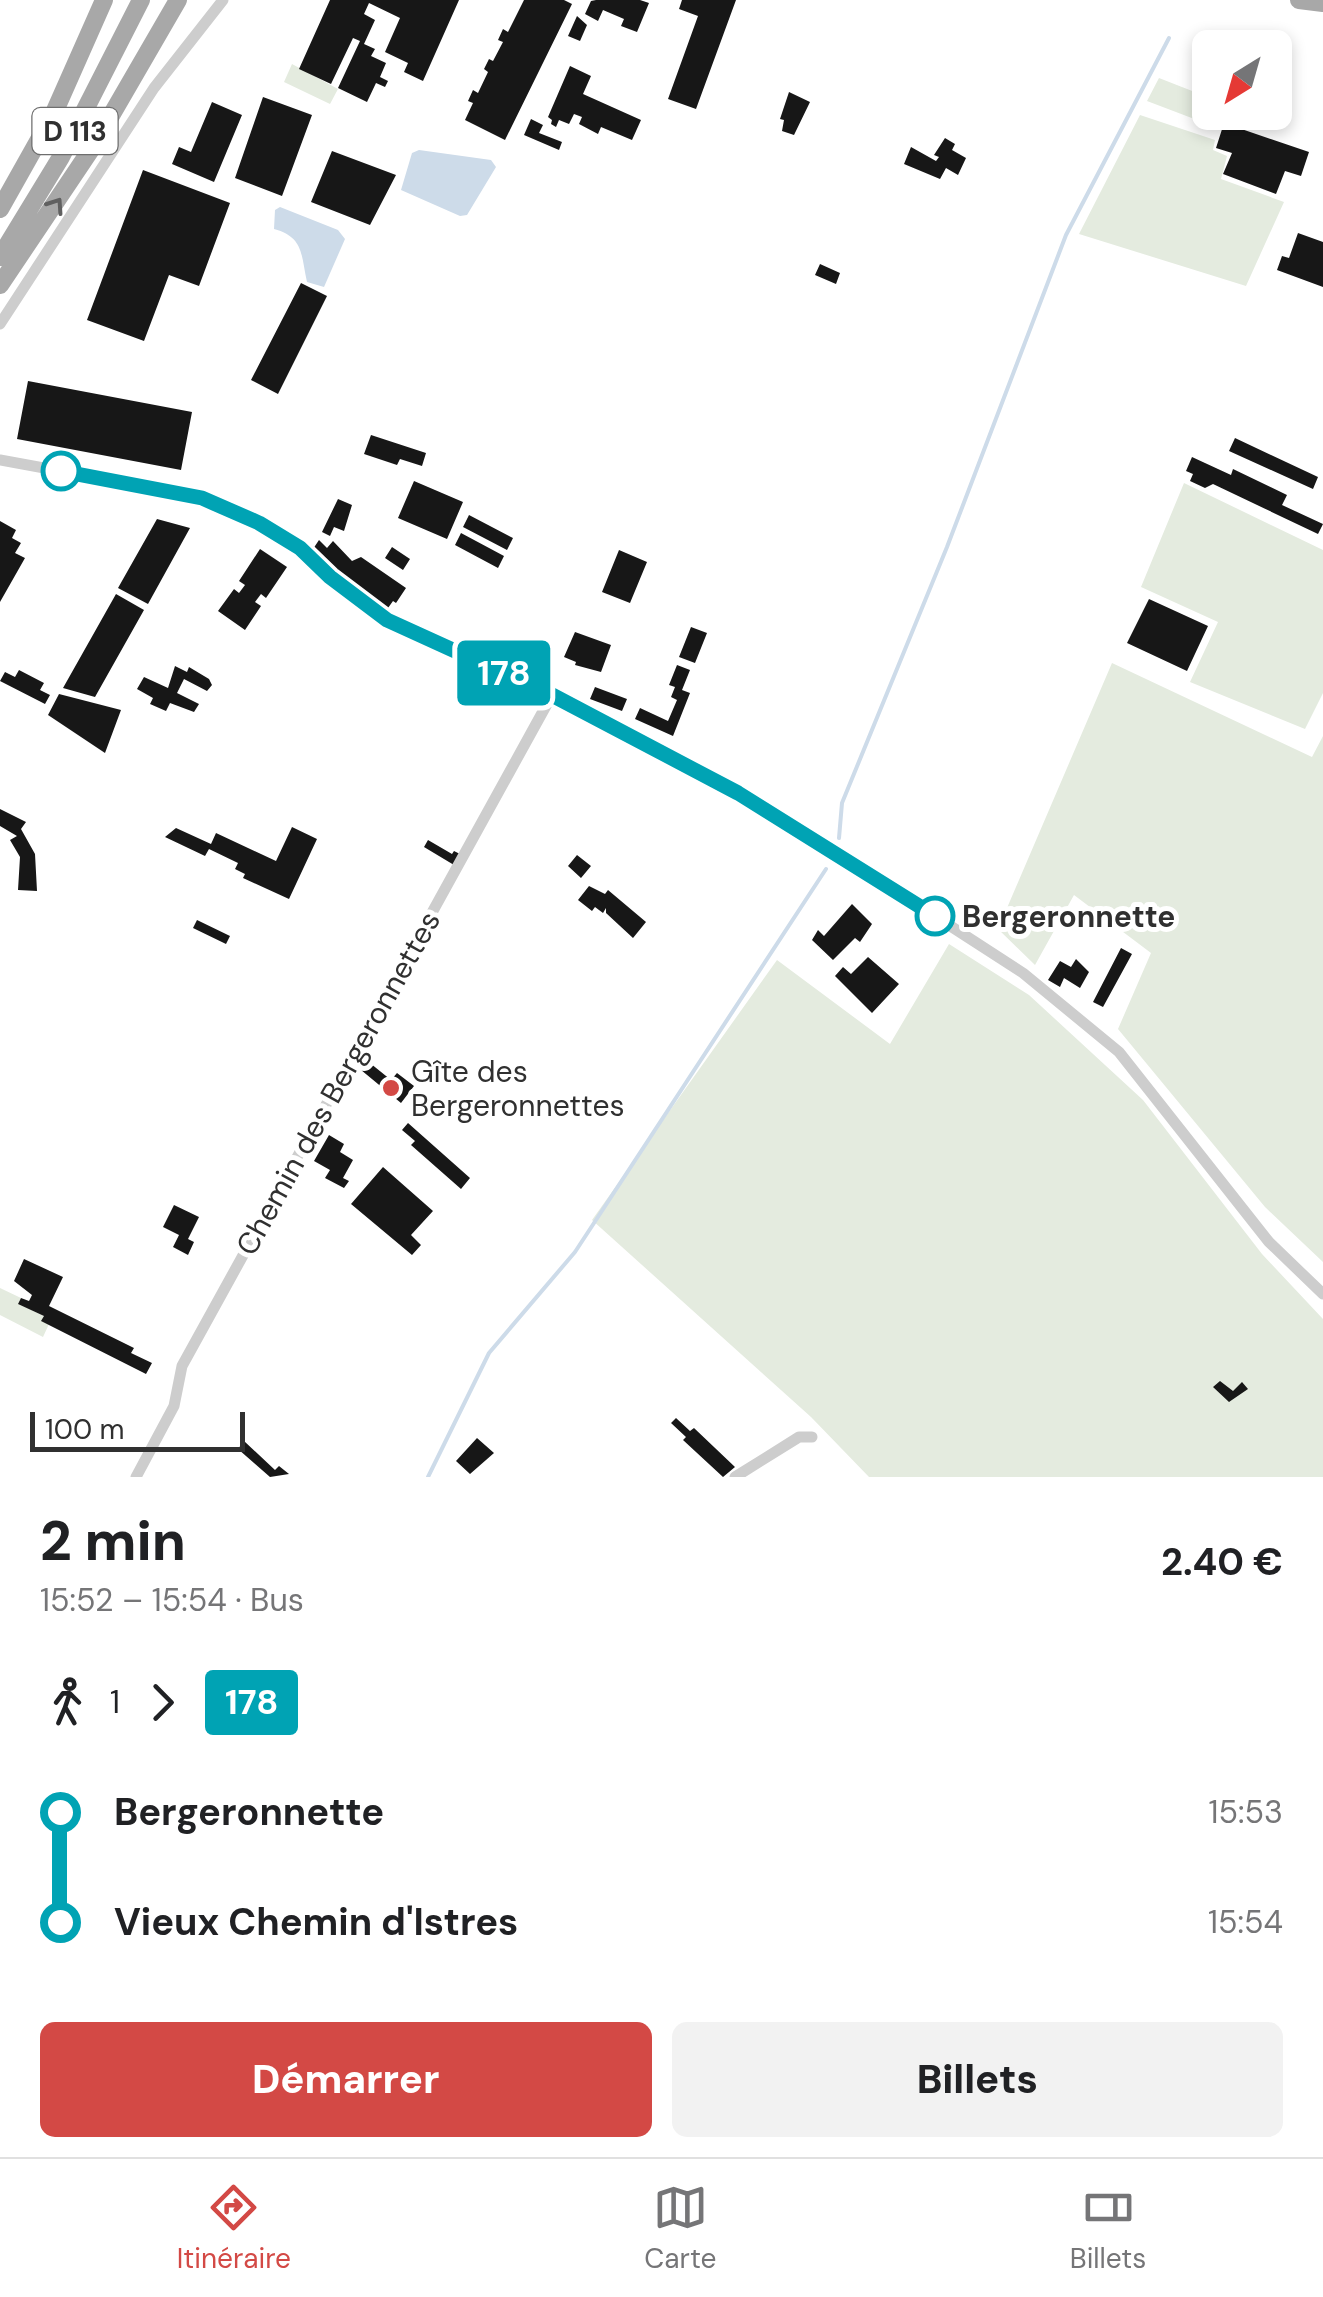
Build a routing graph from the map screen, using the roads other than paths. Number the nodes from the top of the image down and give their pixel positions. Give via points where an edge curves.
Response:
1 (104, 0) edge
2 (141, 0) edge
3 (178, 0) edge
4 (223, 0) edge
5 (1299, 0) edge
6 (1323, 3) edge
7 (0, 209) edge
8 (0, 257) edge
9 (0, 284) edge
10 (0, 324) edge
11 (0, 460) edge
12 (552, 695) junction
13 (1323, 1294) edge
14 (812, 1438) dead end
15 (136, 1477) edge
16 (735, 1477) edge

1 - 7 main road, D 113 via 54,113
2 - 8 main road, D 113 via 61,157
9 -> 3 main road via 94,145
4 - 10 street via 154,88
5 - 6 main road
11 - 12 street via 202,498 300,548 387,620
12 - 13 street via 738,793 1022,974 1118,1052 1269,1242
12 - 15 street, Chemin des Bergeronnettes via 182,1366 174,1406
14 - 16 street via 799,1437

